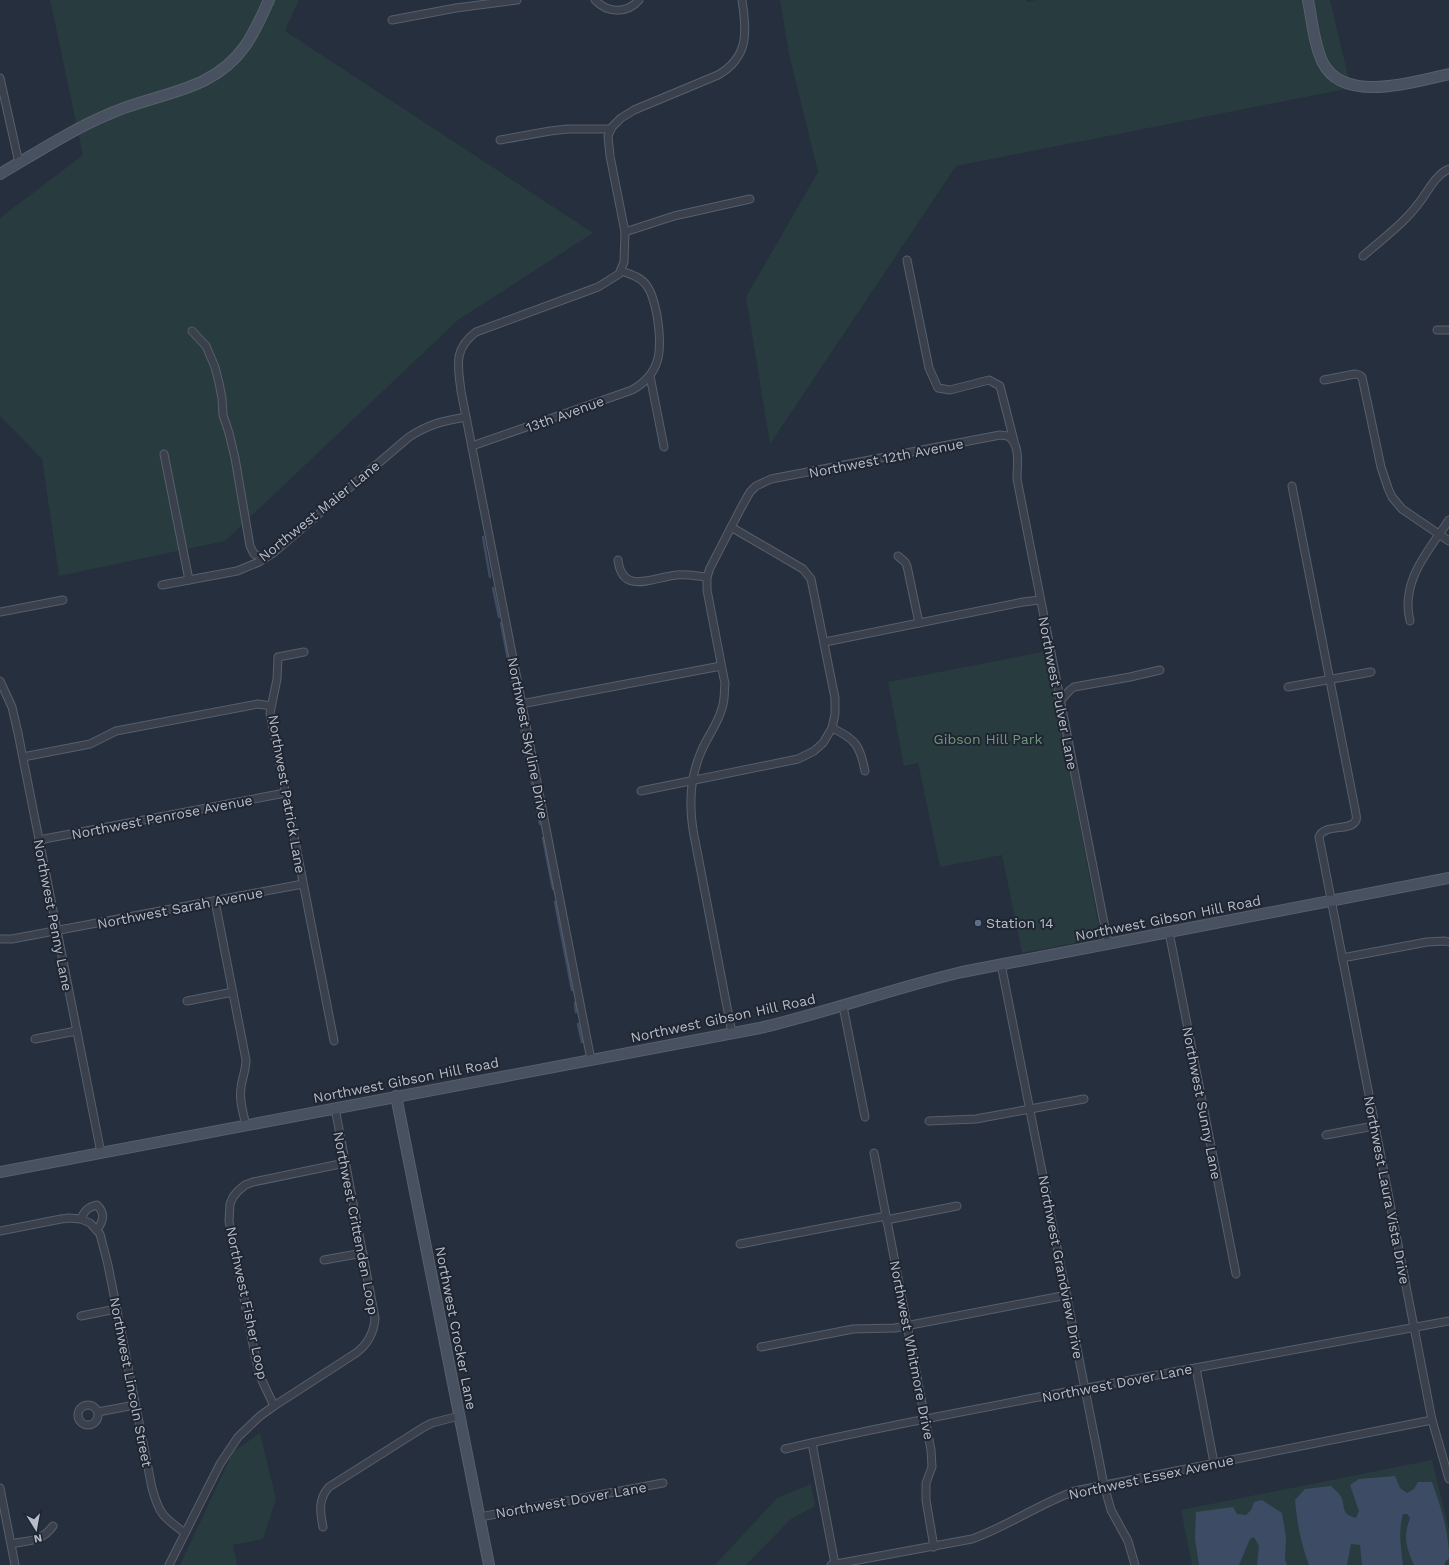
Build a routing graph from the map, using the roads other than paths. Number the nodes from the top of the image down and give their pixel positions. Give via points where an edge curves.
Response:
1 (269, 0) edge
2 (518, 0) edge
3 (595, 0) edge
4 (638, 0) edge
5 (742, 0) edge
6 (1308, 0) edge
7 (392, 20) dead end
8 (1449, 74) edge
9 (0, 78) edge
10 (611, 129) junction
11 (500, 140) dead end
12 (19, 162) junction
13 (1449, 169) edge
14 (0, 174) edge
15 (750, 200) dead end
16 (625, 232) junction
17 (1363, 256) dead end
18 (907, 260) dead end
19 (621, 271) junction
20 (1437, 330) dead end
21 (1449, 330) edge
22 (192, 331) dead end
23 (651, 374) junction
24 (1324, 380) dead end
25 (466, 417) junction
26 (1014, 443) junction
27 (472, 446) junction
28 (664, 447) dead end
29 (164, 454) dead end
30 (1292, 486) dead end
31 (1449, 520) edge
32 (731, 527) junction
33 (1439, 535) junction
34 (1449, 541) edge
35 (898, 556) dead end
36 (264, 558) junction
37 (618, 560) dead end
38 (707, 578) junction
39 (189, 580) junction
40 (162, 585) dead end
41 (63, 600) dead end
42 (1040, 600) junction
43 (0, 612) edge
44 (1410, 621) dead end
45 (919, 623) junction
46 (825, 642) junction
47 (304, 652) dead end
48 (721, 666) junction
49 (1160, 670) dead end
50 (1371, 672) dead end
51 (1329, 680) junction
52 (0, 681) edge
53 (1288, 688) dead end
54 (1060, 701) junction
55 (521, 704) junction
56 (271, 706) junction
57 (832, 728) junction
58 (23, 757) junction
59 (865, 771) dead end
60 (693, 780) junction
61 (641, 791) dead end
62 (285, 793) junction
63 (39, 840) junction
64 (1449, 878) edge
65 (303, 884) junction
66 (1331, 900) junction
67 (215, 902) junction
68 (56, 931) junction
69 (1169, 932) junction
70 (0, 939) edge
71 (1449, 942) edge
72 (1108, 944) junction
73 (1342, 958) junction
74 (1001, 964) junction
75 (232, 992) junction
76 (187, 1001) dead end
77 (843, 1006) junction
78 (76, 1031) junction
79 (732, 1033) junction
80 (35, 1039) dead end
81 (334, 1041) dead end
82 (591, 1060) junction
83 (396, 1096) junction
84 (1084, 1099) dead end
85 (335, 1108) junction
86 (1030, 1109) junction
87 (866, 1118) dead end
88 (929, 1121) dead end
89 (246, 1125) junction
90 (1374, 1126) junction
91 (1326, 1135) dead end
92 (101, 1152) junction
93 (874, 1153) dead end
94 (345, 1163) junction
95 (0, 1172) edge
96 (957, 1206) dead end
97 (886, 1218) junction
98 (81, 1219) junction
99 (97, 1230) junction
100 (0, 1231) edge
101 (740, 1244) dead end
102 (363, 1253) junction
103 (324, 1260) dead end
104 (1236, 1274) dead end
105 (1067, 1295) junction
106 (116, 1309) junction
107 (81, 1316) dead end
108 (1449, 1321) edge
109 (908, 1326) junction
110 (1413, 1328) junction
111 (761, 1347) dead end
112 (1196, 1368) junction
113 (1084, 1389) junction
114 (136, 1405) junction
115 (274, 1406) junction
116 (98, 1412) dead end
117 (460, 1416) junction
118 (925, 1419) junction
119 (1432, 1420) junction
120 (812, 1443) junction
121 (785, 1449) dead end
122 (1214, 1463) junction
123 (1449, 1479) edge
124 (663, 1483) dead end
125 (1104, 1485) junction
126 (0, 1488) edge
127 (480, 1517) junction
128 (53, 1526) dead end
129 (323, 1527) dead end
130 (184, 1533) junction
131 (11, 1544) junction
132 (934, 1547) junction
133 (15, 1565) edge
134 (169, 1565) edge
135 (489, 1565) edge
136 (833, 1565) edge
137 (1135, 1565) edge

1 - 12 main road via 246,45 218,73 196,85 110,113
2 - 7 street
3 - 4 street via 612,10 628,9
5 - 10 street via 744,44 736,61 728,70 634,110 621,118
6 - 8 main road via 1322,62 1332,76 1340,81 1370,87 1408,83
9 - 12 street
10 - 11 street via 568,129
10 - 16 street via 608,136 610,156
12 - 14 main road
13 - 17 street via 1443,171 1415,210
15 - 16 street via 674,216
16 - 19 street via 624,262
18 - 26 street, Northwest Pulver Lane via 929,368 938,388 950,390 989,380 1000,386
19 - 23 street via 642,280 653,300 661,340 659,356
19 - 25 street, Northwest Skyline Drive via 616,277 598,287 493,324 467,338 461,347 458,364
20 - 21 street
22 - 36 street via 206,346 215,367 223,415 235,458 250,546 254,554
23 - 27 street, 13th Avenue via 632,390
23 - 28 street
24 - 33 street via 1355,374 1362,377 1381,467 1392,497 1402,509
25 - 27 street, Northwest Skyline Drive
25 - 36 street, Northwest Maier Lane via 431,425 409,437
26 - 32 street, Northwest 12th Avenue via 1008,436 1000,435 771,479 750,492
26 - 42 street, Northwest Pulver Lane via 1017,478
27 - 55 street, Northwest Skyline Drive
29 - 39 street
30 - 51 street
31 - 33 street
32 - 38 street, Northwest 12th Avenue
32 - 46 street via 807,572 814,586
33 - 34 street
33 - 44 street via 1419,564 1410,584
35 - 45 street via 907,566
36 - 39 street, Northwest Maier Lane via 237,571
37 - 38 street via 621,574 630,581 676,575
38 - 48 street
39 - 40 street, Northwest Maier Lane
41 - 43 street
42 - 45 street
42 - 54 street, Northwest Pulver Lane
45 - 46 street
46 - 57 street via 835,698
47 - 56 street, Northwest Patrick Lane via 278,657 277,679
48 - 55 street
48 - 60 street via 725,684 723,707 700,753
49 - 54 street via 1074,687
50 - 51 street
51 - 53 street
51 - 66 street, Northwest Laura Vista Drive via 1356,814 1356,821 1353,824 1326,830 1319,837
52 - 58 street, Northwest Penny Lane via 12,707
54 - 72 street, Northwest Pulver Lane
55 - 82 street, Northwest Skyline Drive
56 - 58 street via 258,704 116,731 90,744
56 - 62 street, Northwest Patrick Lane via 271,723
57 - 59 street via 846,734 856,744
57 - 60 street via 823,743 798,759
58 - 63 street, Northwest Penny Lane
60 - 61 street
60 - 79 street via 690,799 693,830
62 - 63 street, Northwest Penrose Avenue
62 - 65 street, Northwest Patrick Lane
63 - 68 street, Northwest Penny Lane
64 - 66 main road, Northwest Gibson Hill Road
65 - 67 street, Northwest Sarah Avenue
65 - 81 street, Northwest Patrick Lane
66 - 69 main road, Northwest Gibson Hill Road
66 - 73 street, Northwest Laura Vista Drive
67 - 68 street, Northwest Sarah Avenue
67 - 75 street
68 - 70 street, Northwest Sarah Avenue
68 - 78 street, Northwest Penny Lane
69 - 72 main road, Northwest Gibson Hill Road
69 - 104 street, Northwest Sunny Lane
71 - 73 street via 1427,942
72 - 74 main road, Northwest Gibson Hill Road
73 - 90 street, Northwest Laura Vista Drive
74 - 77 main road, Northwest Gibson Hill Road via 931,979
74 - 86 street, Northwest Grandview Drive
75 - 76 street
75 - 89 street via 246,1060 241,1098
77 - 79 main road, Northwest Gibson Hill Road
77 - 87 street
78 - 80 street
78 - 92 street, Northwest Penny Lane
79 - 82 main road, Northwest Gibson Hill Road
82 - 83 main road, Northwest Gibson Hill Road
83 - 85 main road, Northwest Gibson Hill Road
83 - 117 main road, Northwest Crocker Lane
84 - 86 street
85 - 89 main road, Northwest Gibson Hill Road
85 - 94 street, Northwest Crittenden Loop
86 - 88 street via 976,1119
86 - 105 street, Northwest Grandview Drive
89 - 92 main road, Northwest Gibson Hill Road
90 - 91 street
90 - 110 street, Northwest Laura Vista Drive
92 - 95 main road, Northwest Gibson Hill Road
93 - 97 street, Northwest Whitmore Drive
94 - 102 street, Northwest Crittenden Loop
94 - 115 street, Northwest Fisher Loop via 253,1182 238,1190 232,1198 229,1221 255,1355 260,1376
96 - 97 street
97 - 101 street
97 - 109 street, Northwest Whitmore Drive
98 - 99 street, Northwest Lincoln Street
98 - 99 street via 91,1206 98,1205 102,1210 103,1221
98 - 100 street via 65,1218
99 - 106 street, Northwest Lincoln Street via 102,1238
102 - 103 street
102 - 115 street, Northwest Crittenden Loop via 375,1318 370,1339 356,1353
105 - 109 street
105 - 113 street, Northwest Grandview Drive
106 - 107 street
106 - 114 street, Northwest Lincoln Street
108 - 110 street, Northwest Dover Lane
109 - 111 street via 853,1329
109 - 118 street, Northwest Whitmore Drive
110 - 112 street, Northwest Dover Lane
110 - 119 street, Northwest Laura Vista Drive
112 - 113 street, Northwest Dover Lane
112 - 122 street
113 - 118 street, Northwest Dover Lane
113 - 125 street, Northwest Grandview Drive
114 - 116 street
114 - 130 street, Northwest Lincoln Street via 157,1505 165,1518
115 - 130 street, Northwest Crittenden Loop via 245,1429 232,1446
117 - 127 main road, Northwest Crocker Lane
117 - 129 street via 424,1427 330,1487 321,1500
118 - 120 street, Northwest Dover Lane
118 - 132 street, Northwest Whitmore Drive via 932,1467 926,1483 926,1500
119 - 122 street, Northwest Essex Avenue
119 - 123 street, Northwest Laura Vista Drive
120 - 121 street, Northwest Dover Lane
120 - 136 street
122 - 125 street, Northwest Essex Avenue
124 - 127 street, Northwest Dover Lane
125 - 132 street, Northwest Essex Avenue via 1060,1496 972,1539
125 - 137 street, Northwest Grandview Drive via 1111,1510 1128,1542
126 - 131 street
127 - 135 main road, Northwest Crocker Lane
128 - 131 street via 45,1536
130 - 134 street, Northwest Crittenden Loop
131 - 133 street
132 - 136 street, Northwest Essex Avenue

